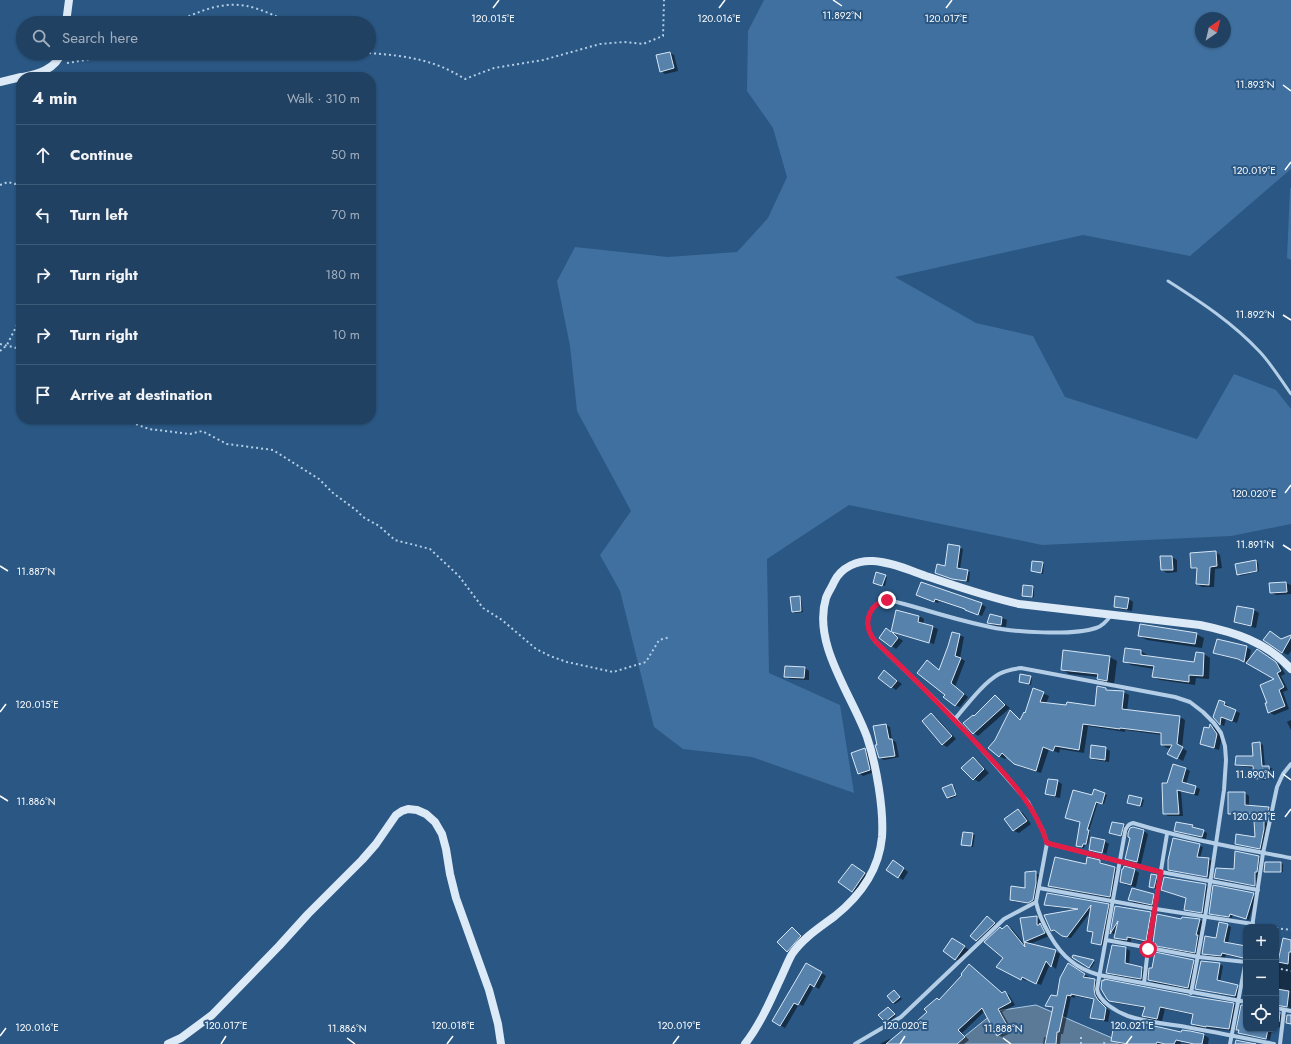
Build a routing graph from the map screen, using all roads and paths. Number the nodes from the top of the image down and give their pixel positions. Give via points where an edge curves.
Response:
1 (69, 0) edge
2 (664, 0) edge
3 (67, 16) edge
4 (188, 16) edge
5 (273, 16) edge
6 (376, 54) edge
7 (57, 60) edge
8 (86, 60) edge
9 (54, 64) junction
10 (40, 72) edge
11 (16, 78) edge
12 (0, 82) edge
13 (16, 183) edge
14 (0, 185) edge
15 (1168, 281) dead end
16 (16, 327) edge
17 (0, 344) edge
18 (7, 345) junction
19 (16, 348) edge
20 (0, 351) edge
21 (1291, 394) edge
22 (136, 424) edge
23 (1112, 614) junction
24 (670, 637) dead end
25 (1291, 669) edge
26 (955, 719) junction
27 (1291, 764) edge
28 (1167, 834) junction
29 (1047, 843) junction
30 (1216, 845) junction
31 (1263, 853) junction
32 (1291, 858) edge
33 (1120, 862) junction
34 (1161, 872) junction
35 (1210, 881) junction
36 (1038, 888) junction
37 (1258, 890) junction
38 (1113, 901) junction
39 (1036, 902) junction
40 (1156, 909) junction
41 (1205, 917) junction
42 (1243, 924) edge
43 (1252, 924) edge
44 (1279, 928) edge
45 (1291, 930) edge
46 (1106, 940) junction
47 (1148, 949) junction
48 (1199, 957) junction
49 (1243, 961) edge
50 (1279, 969) edge
51 (1291, 971) edge
52 (1099, 975) junction
53 (1243, 976) edge
54 (1144, 983) junction
55 (1191, 993) junction
56 (1238, 1000) junction
57 (1243, 1001) edge
58 (1279, 1009) edge
59 (1284, 1010) junction
60 (1291, 1011) edge
61 (1232, 1035) junction
62 (1081, 1037) dead end
63 (1105, 1039) dead end
64 (168, 1044) edge
65 (501, 1044) edge
66 (746, 1044) edge
67 (855, 1044) edge
68 (1081, 1044) edge
69 (1104, 1044) edge
70 (1230, 1044) edge
71 (1274, 1044) edge
72 (1280, 1044) edge

1 - 3 street
2 - 6 path via 663,36 643,44 600,44 544,60 494,68 465,79 452,70 426,61
4 - 5 path via 222,6 247,6
7 - 9 street
8 - 9 path
9 - 10 street
11 - 12 street
13 - 14 path via 8,182
15 - 21 lane via 1230,323 1261,353
16 - 18 path
17 - 18 path
18 - 19 path
18 - 20 path
22 - 24 path via 149,429 190,434 202,431 227,444 273,450 319,479 363,518 395,540 430,548 458,576 483,608 502,620 536,650 550,656 613,672 646,662 659,640
23 - 25 street via 1227,631 1268,649 1282,658
23 - 26 street via 1108,621 1096,628 1065,633 992,628 894,601 887,600 876,604 868,619 871,635
23 - 66 street via 1012,602 874,561 847,566 836,578 826,597 824,632 836,670 867,737 880,801 882,838 872,872 863,887 843,908 801,943
26 - 29 street via 1028,802
26 - 30 street via 998,674 1021,668 1190,702 1214,723 1221,733 1225,746 1224,783
27 - 31 street via 1280,779
28 - 30 street
28 - 33 street via 1130,824 1125,832
28 - 34 street
29 - 33 street
29 - 36 street
30 - 31 street
30 - 35 street
31 - 32 street
31 - 37 street
33 - 34 street
33 - 38 street
34 - 35 street
34 - 40 street
35 - 37 street
35 - 41 street
36 - 38 street
36 - 39 street
37 - 43 street
38 - 40 street
38 - 46 street
39 - 52 street via 1041,918 1063,954 1083,969
39 - 67 street via 1004,919 901,1017
40 - 41 street
40 - 47 street
41 - 42 street
41 - 48 street
44 - 45 path
46 - 47 street
46 - 52 street
47 - 48 street
47 - 54 street
48 - 49 street
48 - 55 street
50 - 51 path
52 - 54 street
52 - 61 street via 1097,993 1118,1011 1129,1016
53 - 56 street
54 - 55 street
55 - 56 street
56 - 57 street
56 - 61 street
58 - 59 street
59 - 60 street
59 - 72 street
61 - 70 street
61 - 71 street
62 - 68 path
63 - 69 path
64 - 65 street via 181,1038 212,1015 362,860 396,816 402,810 408,809 426,814 435,822 442,834 456,898 489,990

